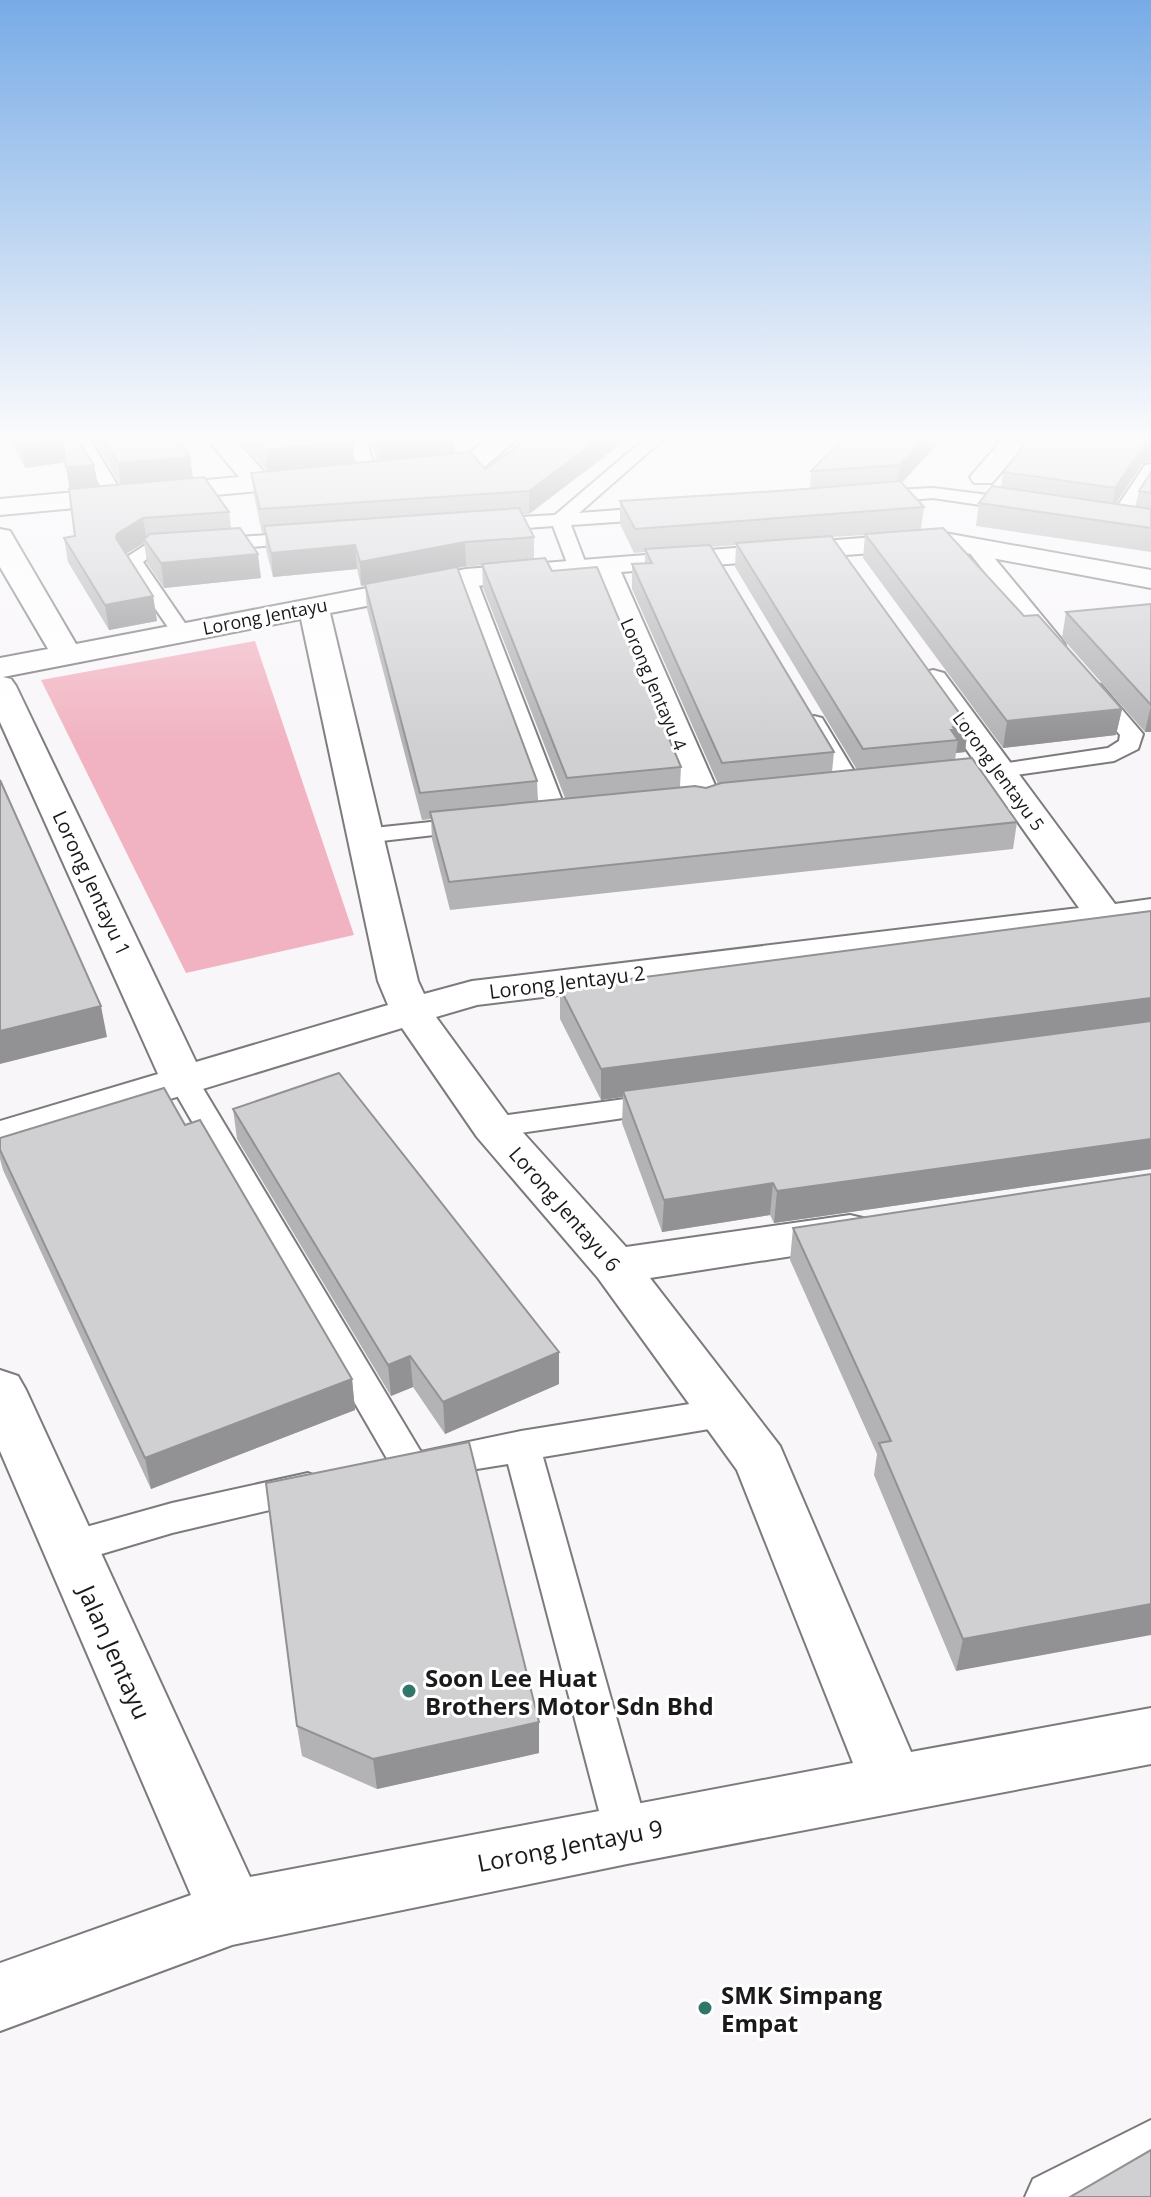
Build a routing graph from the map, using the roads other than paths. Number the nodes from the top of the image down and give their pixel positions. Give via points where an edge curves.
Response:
1 (320, 538) edge
2 (571, 538) edge
3 (975, 547) junction
4 (3, 551) edge
5 (590, 566) junction
6 (466, 578) junction
7 (1151, 579) edge
8 (313, 607) junction
9 (181, 632) junction
10 (912, 651) edge
11 (67, 655) junction
12 (0, 668) edge
13 (0, 686) edge
14 (804, 706) edge
15 (999, 772) junction
16 (955, 776) edge
17 (881, 783) edge
18 (851, 786) junction
19 (822, 789) edge
20 (704, 801) edge
21 (586, 813) edge
22 (556, 816) junction
23 (527, 819) edge
24 (497, 822) edge
25 (364, 836) junction
26 (1151, 911) edge
27 (1104, 916) junction
28 (411, 1011) junction
29 (183, 1080) junction
30 (681, 1102) edge
31 (493, 1127) junction
32 (0, 1136) edge
33 (899, 1224) edge
34 (615, 1266) junction
35 (0, 1390) edge
36 (727, 1412) junction
37 (521, 1445) junction
38 (336, 1482) edge
39 (68, 1548) junction
40 (1151, 1736) edge
41 (893, 1784) junction
42 (627, 1834) junction
43 (232, 1913) junction
44 (0, 1997) edge
45 (1151, 2145) edge
46 (1051, 2197) edge

1 - 9 lane via 147,550 132,560
2 - 5 lane
3 - 5 street, Lorong Jentayu via 939,540 847,561
3 - 7 street, Lorong Jentayu
3 - 15 lane via 1132,734 1130,744 1114,754
4 - 11 street
5 - 6 street, Lorong Jentayu
5 - 20 street, Lorong Jentayu 4
6 - 8 street, Lorong Jentayu
6 - 22 lane
8 - 9 street, Lorong Jentayu
8 - 25 street, Lorong Jentayu 6
9 - 11 street, Lorong Jentayu
10 - 15 street, Lorong Jentayu 5
11 - 12 street, Lorong Jentayu
13 - 29 street, Lorong Jentayu 1
14 - 18 lane
15 - 16 lane
15 - 27 street, Lorong Jentayu 5
17 - 18 lane
18 - 19 lane
21 - 22 lane
22 - 23 lane
24 - 25 lane
25 - 28 street, Lorong Jentayu 6 via 398,981
26 - 27 street, Lorong Jentayu 2
27 - 28 street, Lorong Jentayu 2 via 472,993
28 - 29 street, Lorong Jentayu 2
28 - 31 street, Lorong Jentayu 6
29 - 32 street, Lorong Jentayu 2
29 - 37 lane via 395,1469
30 - 31 lane
31 - 34 street, Lorong Jentayu 6
33 - 34 street
34 - 36 street, Lorong Jentayu 6
35 - 39 street, Jalan Jentayu
36 - 37 lane
36 - 41 street, Lorong Jentayu 6 via 761,1461
37 - 42 lane
38 - 39 lane via 172,1518
39 - 43 street, Jalan Jentayu
40 - 41 street, Lorong Jentayu 9
41 - 42 street, Lorong Jentayu 9
42 - 43 street, Lorong Jentayu 9
43 - 44 street, Lorong Jentayu 9
45 - 46 lane

